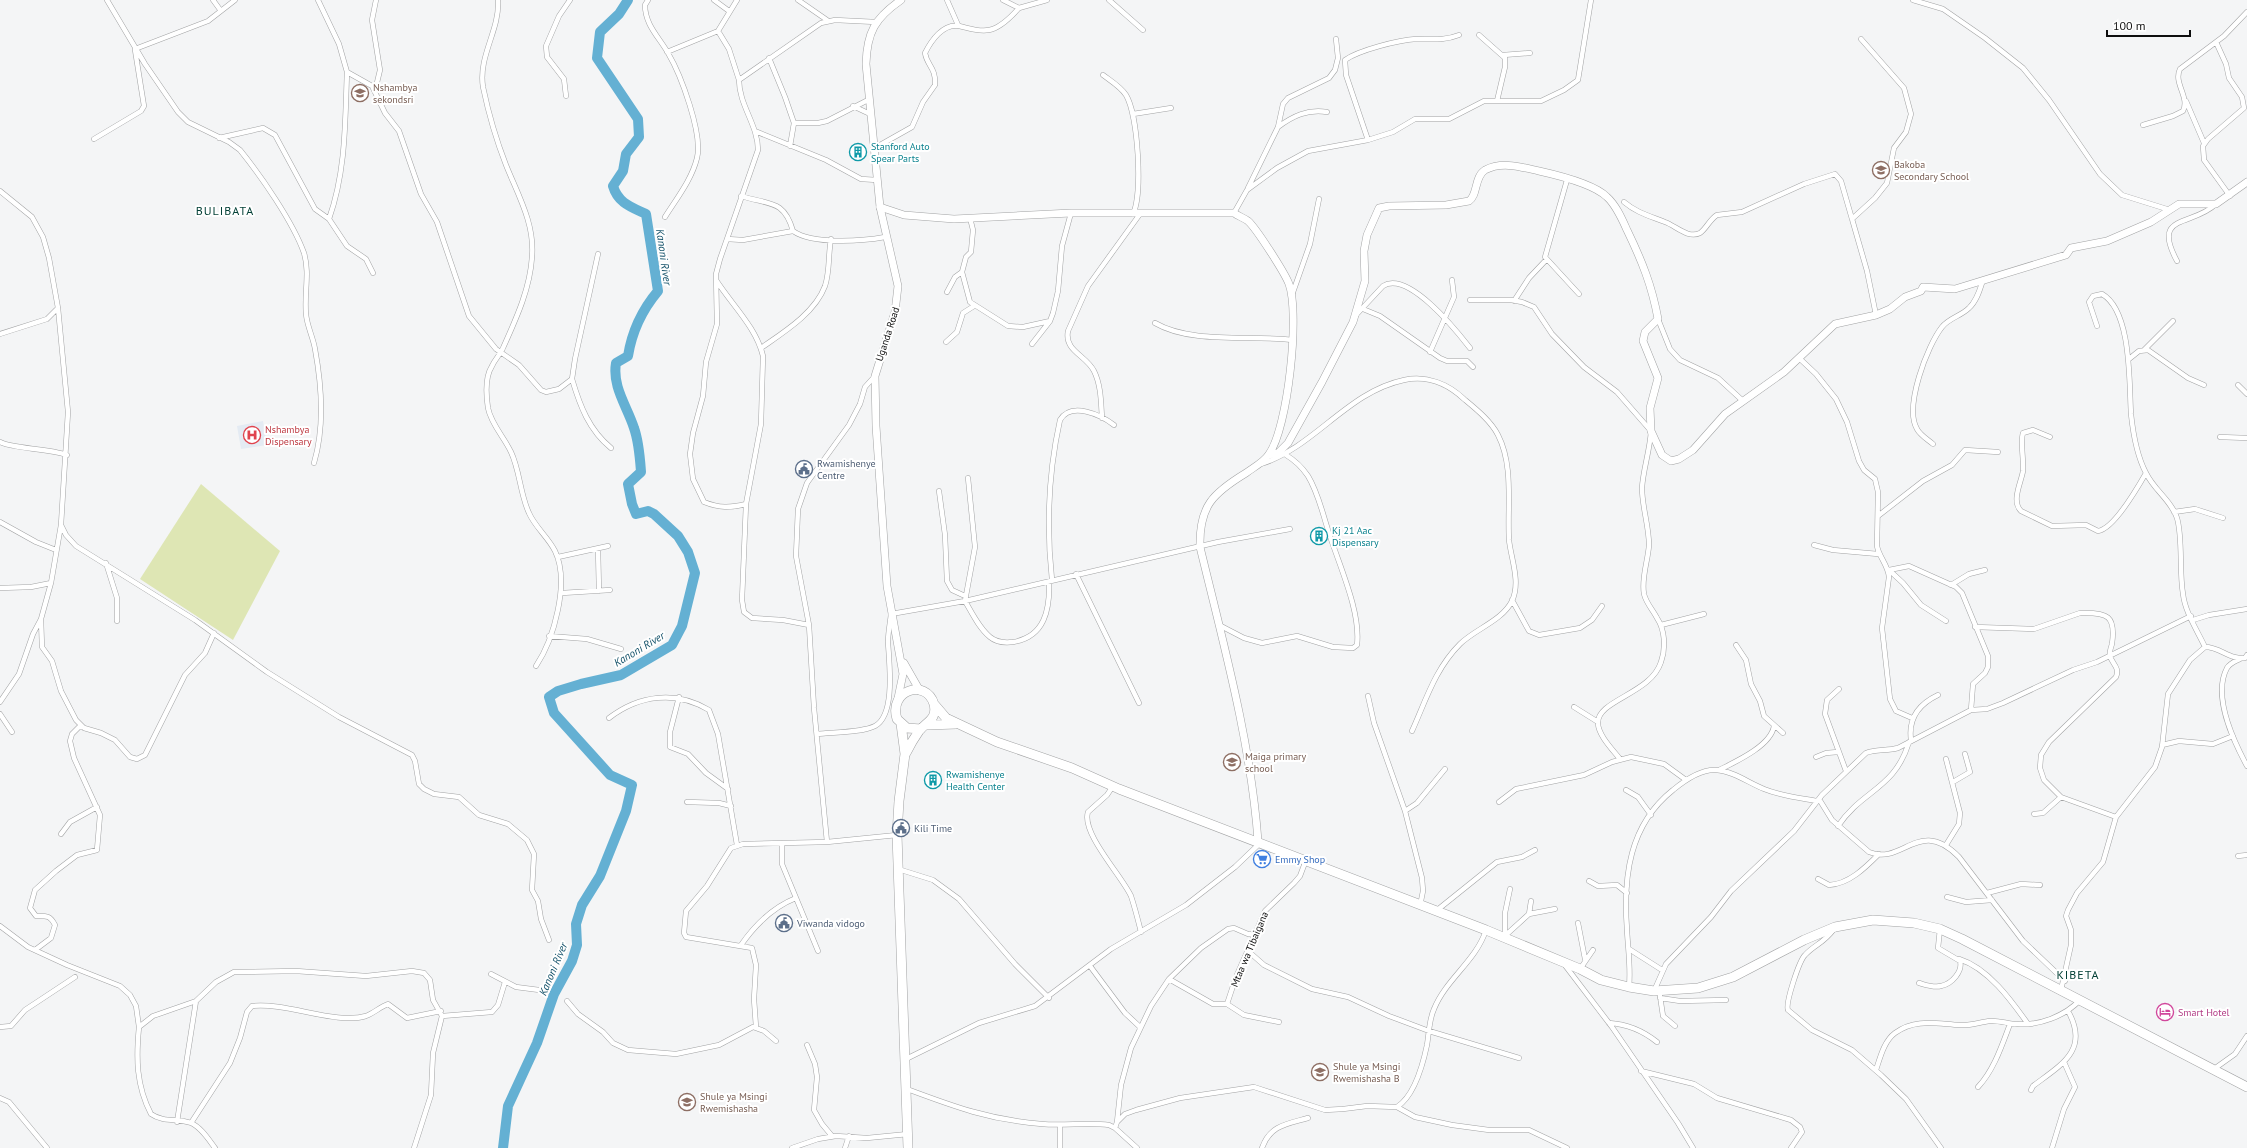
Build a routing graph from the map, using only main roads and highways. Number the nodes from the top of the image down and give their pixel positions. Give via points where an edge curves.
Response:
1 (934, 704) junction
2 (957, 723) junction
3 (901, 724) junction
4 (924, 727) junction
5 (905, 754) junction
6 (2247, 1087) edge
7 (908, 1148) edge

1 - 2 highway via 946,718
1 - 3 highway via 926,693 920,690 908,691 898,698 895,712
1 - 4 highway via 932,719
2 - 4 highway via 949,726
2 - 6 highway via 997,742 1072,768 1435,912 1506,936 1601,980 1658,993 1698,988 1733,977 1835,927 1873,920 1914,923 1940,929
3 - 4 highway via 914,730
3 - 5 highway
4 - 5 highway
5 - 7 highway via 897,835

